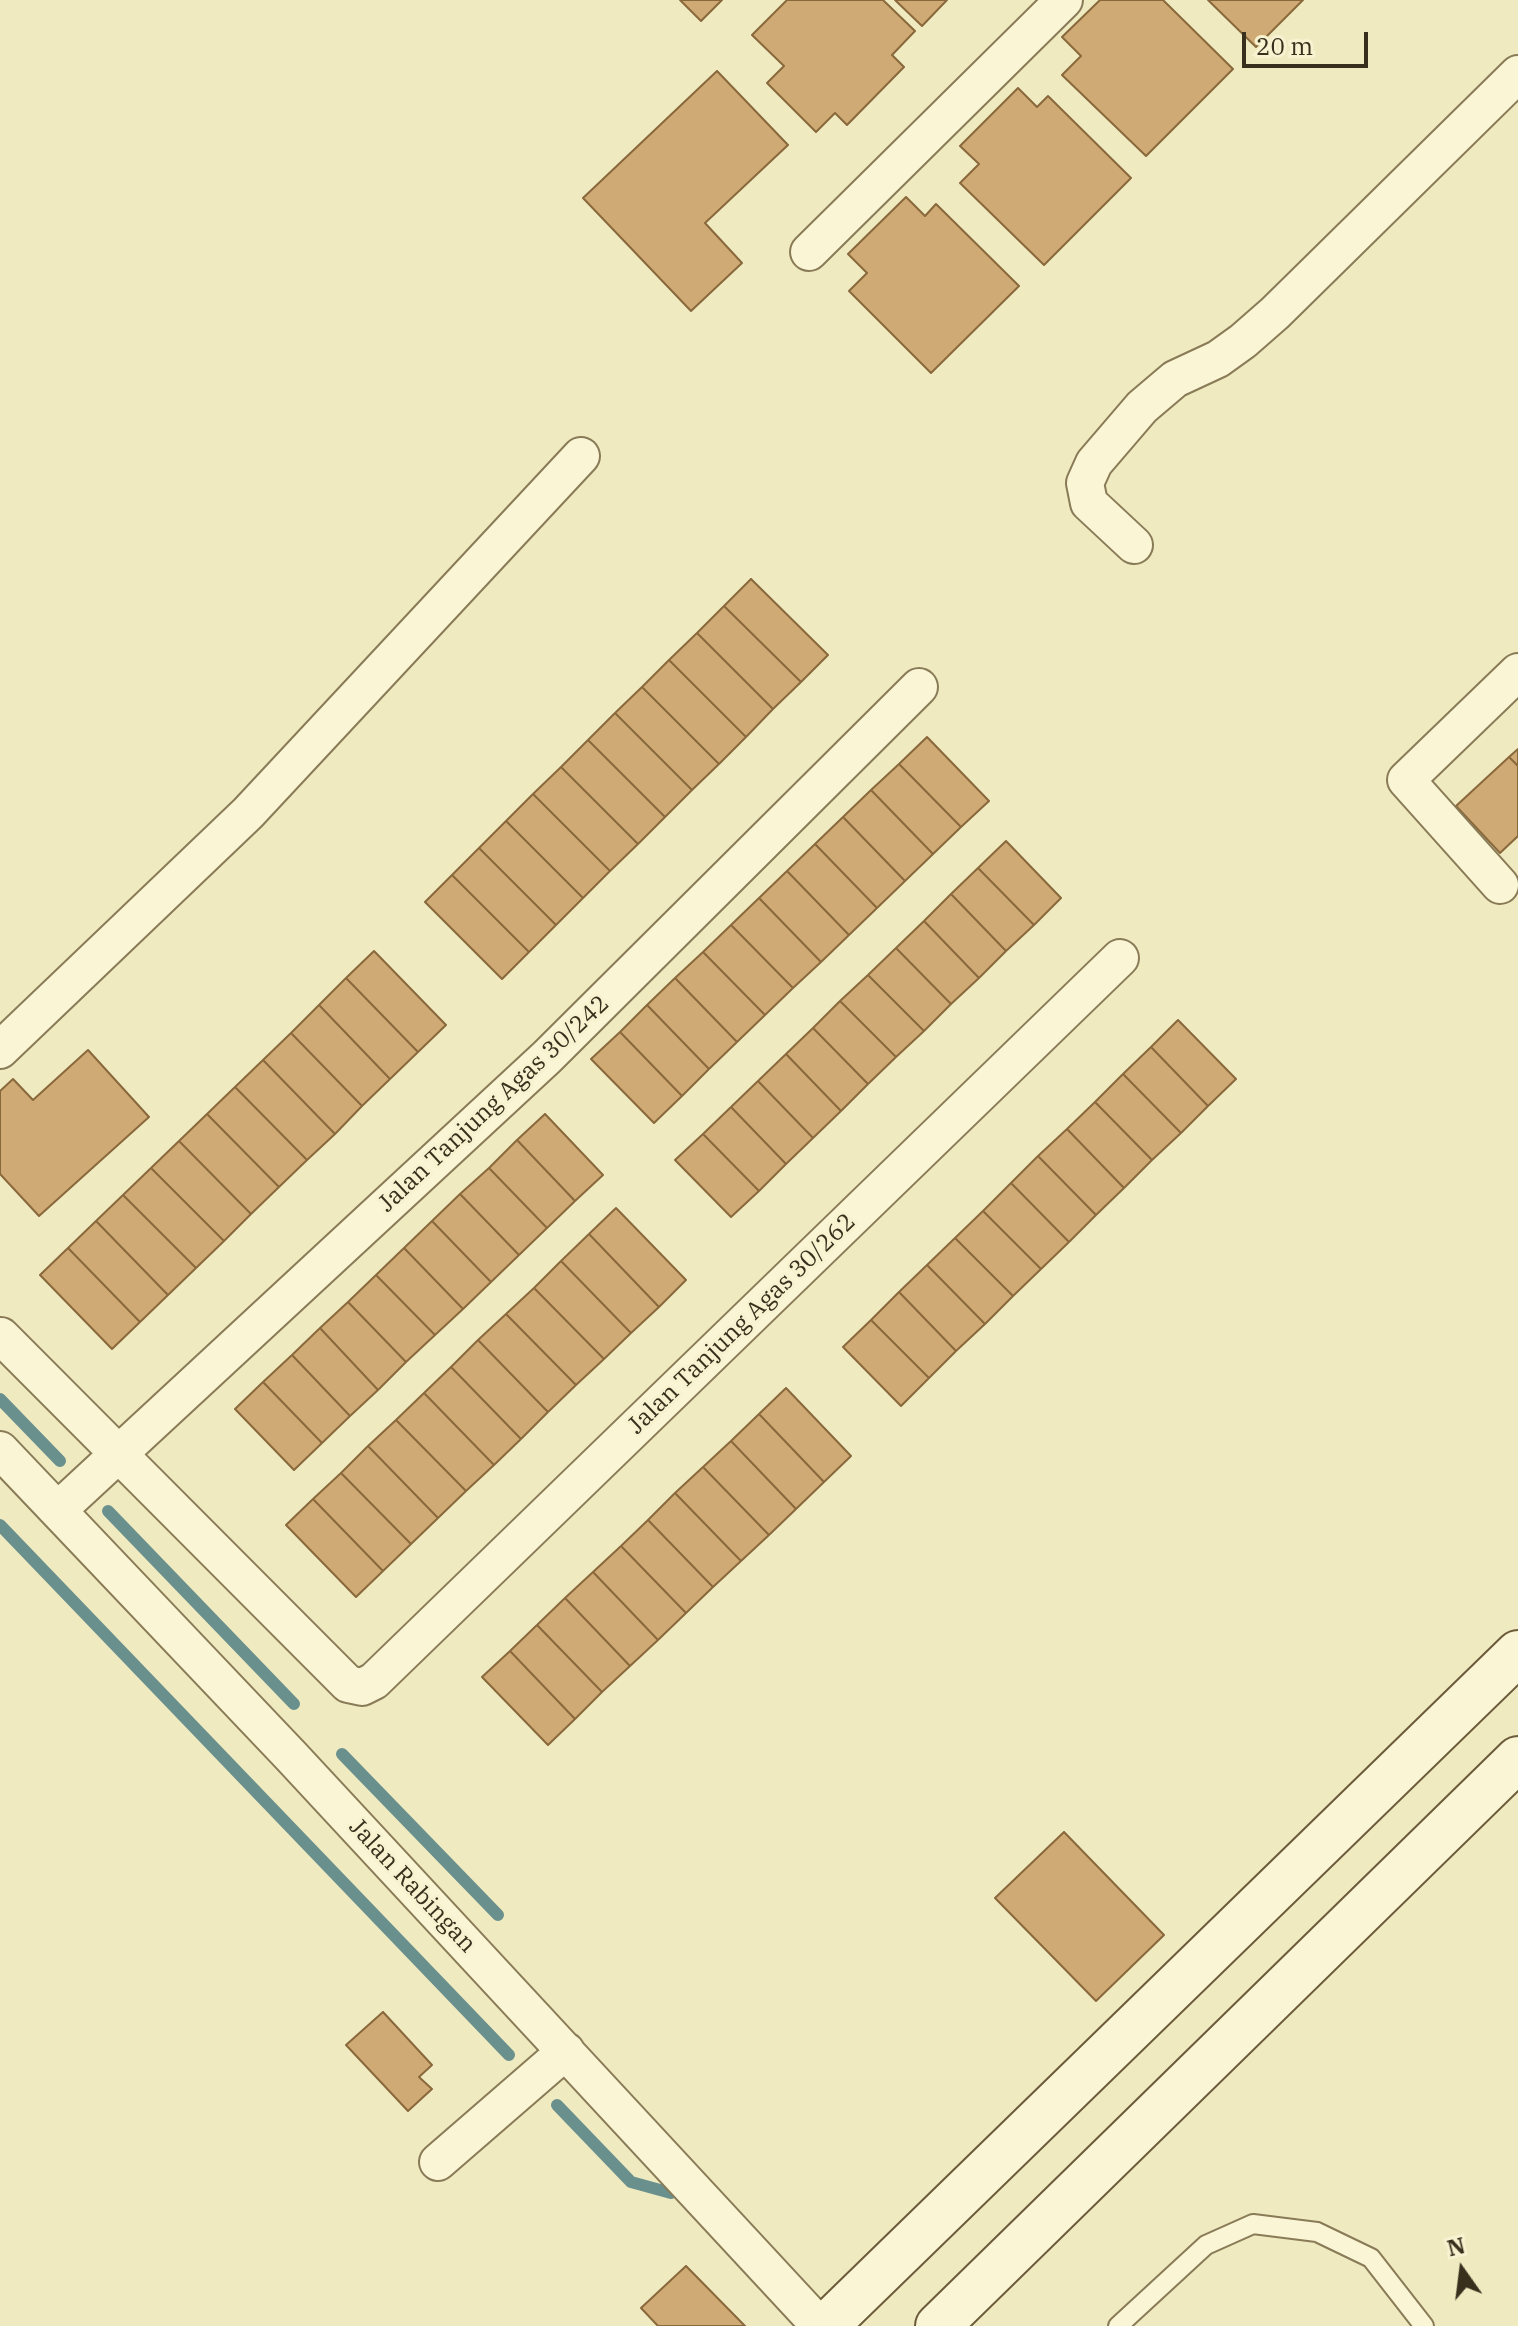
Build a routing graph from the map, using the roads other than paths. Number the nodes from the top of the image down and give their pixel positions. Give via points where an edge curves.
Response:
1 (1064, 0) edge
2 (1518, 74) edge
3 (809, 252) dead end
4 (581, 456) dead end
5 (1134, 545) dead end
6 (1518, 672) edge
7 (919, 687) dead end
8 (1500, 885) dead end
9 (1120, 958) dead end
10 (0, 1050) edge
11 (1, 1336) edge
12 (0, 1450) edge
13 (119, 1454) junction
14 (58, 1510) junction
15 (1518, 1653) edge
16 (1518, 1759) edge
17 (566, 2051) junction
18 (438, 2162) dead end
19 (823, 2326) edge
20 (938, 2326) edge
21 (1118, 2326) edge
22 (1424, 2326) edge

1 - 3 street
2 - 5 street via 1275,313 1218,359 1175,379 1142,407 1094,463 1085,483 1089,503
4 - 10 street via 248,813
6 - 8 street via 1406,780
7 - 13 street, Jalan Tanjung Agas 30/242 via 547,1057
9 - 13 street, Jalan Tanjung Agas 30/262 via 362,1687 348,1684
11 - 13 street
12 - 14 street, Jalan Rabingan
13 - 14 street, Jalan Tanjung Agas 30/242
14 - 17 street, Jalan Rabingan
15 - 19 street
16 - 20 street
17 - 18 street
17 - 19 street, Jalan Rabingan
21 - 22 lane via 1206,2245 1253,2224 1317,2232 1371,2258

